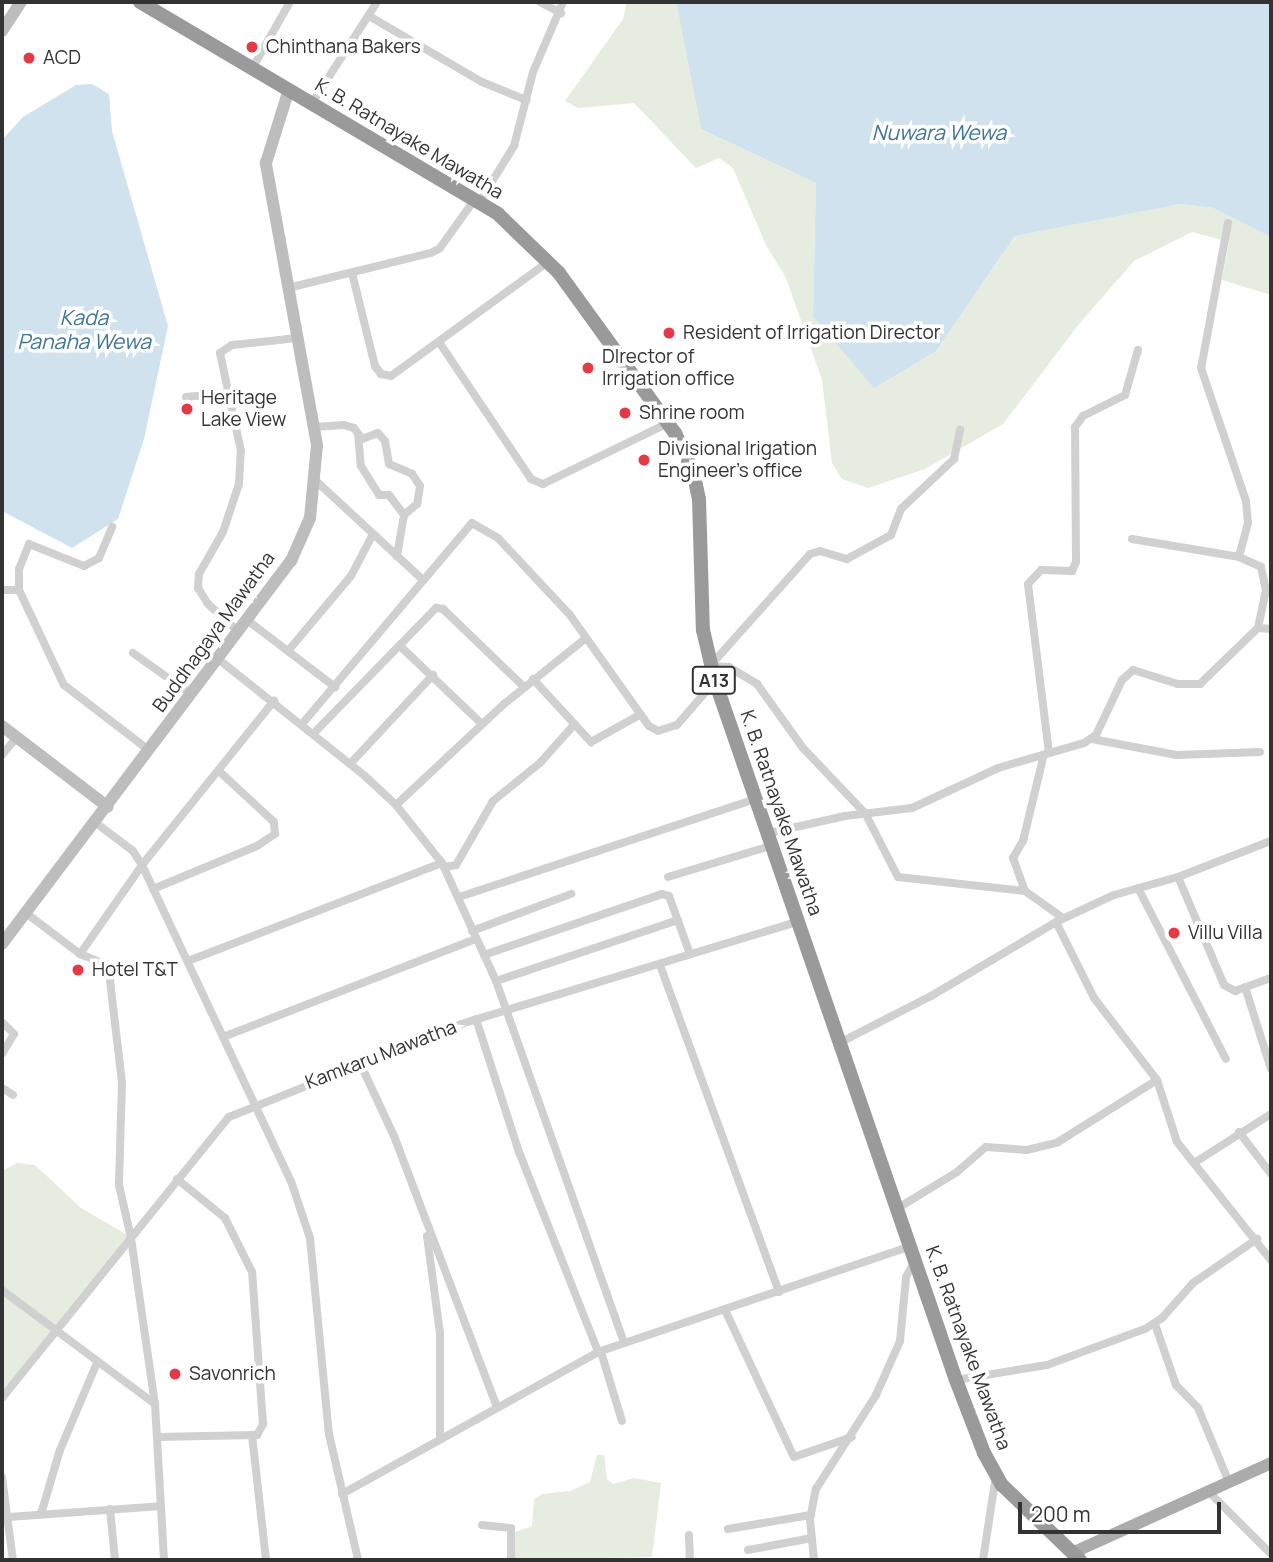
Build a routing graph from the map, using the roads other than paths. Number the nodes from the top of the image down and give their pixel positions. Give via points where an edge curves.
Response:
1 (21, 2) edge
2 (143, 2) edge
3 (290, 2) edge
4 (377, 2) edge
5 (540, 2) edge
6 (563, 2) edge
7 (561, 13) junction
8 (369, 16) junction
9 (2, 31) edge
10 (253, 68) junction
11 (289, 89) junction
12 (526, 100) junction
13 (313, 103) junction
14 (478, 200) junction
15 (1228, 222) dead end
16 (549, 261) junction
17 (352, 273) junction
18 (288, 288) junction
19 (297, 338) junction
20 (439, 342) junction
21 (1138, 350) dead end
22 (227, 393) junction
23 (186, 397) dead end
24 (668, 423) junction
25 (314, 427) junction
26 (960, 430) dead end
27 (358, 434) junction
28 (314, 479) junction
29 (404, 515) junction
30 (112, 527) dead end
31 (373, 534) junction
32 (1132, 539) dead end
33 (397, 556) junction
34 (1239, 556) junction
35 (423, 580) junction
36 (2, 590) edge
37 (19, 590) junction
38 (247, 620) junction
39 (1258, 628) junction
40 (1271, 629) edge
41 (239, 632) junction
42 (586, 638) junction
43 (400, 646) junction
44 (288, 651) junction
45 (133, 653) dead end
46 (218, 660) junction
47 (713, 674) junction
48 (433, 675) junction
49 (533, 679) junction
50 (335, 687) junction
51 (524, 687) junction
52 (191, 695) junction
53 (274, 701) junction
54 (641, 714) junction
55 (302, 724) junction
56 (482, 724) junction
57 (2, 726) edge
58 (573, 726) junction
59 (314, 733) junction
60 (17, 737) junction
61 (1092, 739) junction
62 (150, 751) junction
63 (1260, 752) dead end
64 (1046, 754) junction
65 (2, 755) edge
66 (350, 764) junction
67 (219, 771) junction
68 (756, 799) junction
69 (396, 805) junction
70 (108, 807) junction
71 (865, 813) junction
72 (96, 823) junction
73 (771, 839) junction
74 (1271, 841) edge
75 (443, 865) junction
76 (142, 866) junction
77 (668, 877) dead end
78 (1178, 877) junction
79 (1138, 888) junction
80 (153, 889) junction
81 (1024, 891) junction
82 (570, 894) dead end
83 (459, 897) junction
84 (26, 913) junction
85 (678, 920) junction
86 (1060, 920) junction
87 (799, 921) junction
88 (474, 935) junction
89 (2, 944) edge
90 (80, 954) junction
91 (690, 954) junction
92 (484, 955) junction
93 (188, 961) junction
94 (660, 965) junction
95 (1271, 978) edge
96 (496, 981) junction
97 (1245, 988) junction
98 (505, 1011) junction
99 (476, 1019) junction
100 (2, 1022) edge
101 (223, 1037) junction
102 (841, 1042) junction
103 (2, 1054) edge
104 (1226, 1059) dead end
105 (359, 1061) junction
106 (1271, 1069) edge
107 (1157, 1080) junction
108 (2, 1088) edge
109 (13, 1095) dead end
110 (254, 1104) junction
111 (1271, 1114) edge
112 (1238, 1132) junction
113 (1194, 1163) junction
114 (1271, 1174) edge
115 (177, 1179) junction
116 (898, 1208) junction
117 (424, 1223) junction
118 (131, 1238) junction
119 (1257, 1239) junction
120 (913, 1253) junction
121 (1271, 1260) edge
122 (2, 1290) edge
123 (779, 1292) junction
124 (725, 1310) junction
125 (1155, 1324) junction
126 (55, 1329) junction
127 (624, 1343) junction
128 (599, 1352) junction
129 (97, 1363) junction
130 (956, 1380) junction
131 (2, 1398) edge
132 (155, 1404) junction
133 (497, 1407) junction
134 (622, 1421) dead end
135 (252, 1435) junction
136 (157, 1437) junction
137 (440, 1437) junction
138 (852, 1437) junction
139 (1271, 1463) edge
140 (996, 1475) junction
141 (2, 1477) edge
142 (1229, 1482) junction
143 (1209, 1492) junction
144 (342, 1494) junction
145 (161, 1506) junction
146 (110, 1509) junction
147 (41, 1514) junction
148 (811, 1515) junction
149 (9, 1517) junction
150 (482, 1525) dead end
151 (728, 1529) dead end
152 (689, 1535) dead end
153 (812, 1538) junction
154 (747, 1550) dead end
155 (1271, 1554) edge
156 (1076, 1556) edge
157 (13, 1560) edge
158 (115, 1560) edge
159 (164, 1560) edge
160 (266, 1560) edge
161 (358, 1560) edge
162 (511, 1560) edge
163 (690, 1560) edge
164 (814, 1560) edge
165 (983, 1560) edge

1 - 9 main road
2 - 10 highway, K. B. Ratnayake Mawatha / A13
3 - 10 street
4 - 8 street
5 - 7 street
6 - 7 street
7 - 12 street via 533,72
8 - 12 street via 482,82
8 - 13 street
10 - 11 highway, K. B. Ratnayake Mawatha / A13
11 - 13 highway, K. B. Ratnayake Mawatha / A13
11 - 18 main road, Buddhagaya Mawatha via 266,163
12 - 14 street via 513,146
13 - 14 highway, K. B. Ratnayake Mawatha / A13
14 - 16 highway, K. B. Ratnayake Mawatha / A13
14 - 17 street via 440,248
15 - 34 street via 1202,345 1202,368 1246,501 1248,523
16 - 20 street
16 - 24 highway, K. B. Ratnayake Mawatha / A13
17 - 18 street
17 - 20 street via 378,372 396,374
18 - 19 main road, Buddhagaya Mawatha
19 - 22 street via 224,348 220,353
19 - 25 main road, Buddhagaya Mawatha
20 - 24 street via 531,479 543,484
21 - 64 street via 1125,395 1083,416 1075,427 1076,562 1072,571 1041,570 1028,584
22 - 23 street
22 - 41 street via 241,451 239,484 223,532 199,574 198,588 208,604
24 - 47 highway, K. B. Ratnayake Mawatha / A13 via 690,462 697,489 703,630
25 - 27 street via 344,425
25 - 28 main road, Buddhagaya Mawatha
26 - 47 street via 954,459 901,509 891,535 847,559 820,551 810,554
27 - 29 street via 361,466 379,495 390,495
27 - 29 street via 362,439 378,433 385,441 388,464 412,474 420,486 417,504
28 - 31 street
28 - 38 main road, Buddhagaya Mawatha via 310,518 291,561
29 - 33 street
30 - 37 street via 99,558 84,566 29,544 19,569
31 - 33 street
31 - 44 street via 351,576
32 - 34 street
33 - 35 street
34 - 39 street via 1261,567 1265,576
35 - 42 street via 472,523 478,524 498,538
35 - 50 street
36 - 37 street
37 - 62 street via 64,685
38 - 41 main road, Buddhagaya Mawatha
38 - 44 street
39 - 40 street
39 - 61 street via 1200,684 1178,684 1133,670 1122,680
41 - 46 main road, Buddhagaya Mawatha
42 - 49 street
42 - 54 street
43 - 48 street
43 - 51 street via 424,616 443,609
43 - 59 street
44 - 50 street
45 - 52 street
46 - 52 main road, Buddhagaya Mawatha
46 - 53 street
47 - 54 street via 677,725 666,731 649,726
47 - 68 highway, K. B. Ratnayake Mawatha / A13
47 - 71 street via 729,667 757,684 803,748
48 - 56 street
48 - 66 street
49 - 51 street
49 - 58 street
50 - 55 street
51 - 56 street
52 - 62 main road, Buddhagaya Mawatha
53 - 55 street
53 - 67 street
54 - 58 street via 591,742
55 - 59 street
56 - 69 street
57 - 60 main road
58 - 75 street via 540,763 493,801 456,865
59 - 66 street
60 - 65 street
60 - 70 main road
61 - 63 street via 1177,755
61 - 64 street
62 - 70 main road, Buddhagaya Mawatha
64 - 71 street via 998,768 912,808
64 - 81 street via 1023,841 1013,858
66 - 69 street
67 - 76 street
67 - 80 street via 274,822 275,834 257,846
68 - 73 highway, K. B. Ratnayake Mawatha / A13
68 - 83 street
69 - 75 street
70 - 72 main road, Buddhagaya Mawatha
71 - 73 street
71 - 81 street via 898,877
72 - 76 street via 133,851
72 - 84 main road, Buddhagaya Mawatha
73 - 77 street
73 - 87 highway, K. B. Ratnayake Mawatha / A13
74 - 78 street
75 - 83 street
75 - 93 street
76 - 80 street
76 - 90 street
78 - 79 street
78 - 97 street via 1224,985 1235,991
79 - 86 street
79 - 104 street
80 - 93 street
81 - 86 street
82 - 88 street
83 - 88 street
84 - 89 main road, Buddhagaya Mawatha
84 - 90 street
85 - 91 street
85 - 92 street via 669,896 662,894
85 - 96 street
86 - 102 street via 931,996
86 - 107 street via 1094,999
87 - 91 street, Kamkaru Mawatha
87 - 102 highway, K. B. Ratnayake Mawatha / A13
88 - 92 street
88 - 101 street
90 - 118 street via 105,964 109,972 122,1082 119,1185
91 - 94 street, Kamkaru Mawatha
92 - 96 street
93 - 101 street
94 - 98 street, Kamkaru Mawatha
94 - 123 street
95 - 97 street
96 - 98 street
97 - 106 street
98 - 99 street, Kamkaru Mawatha
98 - 127 street
99 - 105 street, Kamkaru Mawatha
99 - 128 street via 519,1152
100 - 103 street via 14,1034
101 - 110 street
102 - 116 highway, K. B. Ratnayake Mawatha / A13
105 - 110 street, Kamkaru Mawatha
105 - 117 street via 394,1136
107 - 113 street via 1169,1125
107 - 116 street via 1058,1142 1027,1150 986,1147
108 - 109 street
110 - 115 street, Kamkaru Mawatha via 229,1117
110 - 144 street via 291,1181 310,1238 329,1434
111 - 112 street
112 - 113 street
112 - 114 street
113 - 119 street
115 - 118 street, Kamkaru Mawatha
115 - 135 street via 225,1219 251,1272 264,1424
116 - 120 highway, K. B. Ratnayake Mawatha / A13
117 - 133 street
117 - 137 street via 440,1333
118 - 126 street, Kamkaru Mawatha
118 - 132 street
119 - 121 street
119 - 125 street via 1193,1283
120 - 123 street
120 - 130 highway, K. B. Ratnayake Mawatha / A13
120 - 138 street via 900,1341
122 - 126 street
123 - 124 street
124 - 127 street
124 - 138 street via 794,1457
125 - 130 street via 1055,1363
125 - 142 street via 1176,1385 1198,1408
126 - 129 street
126 - 131 street, Kamkaru Mawatha
127 - 128 street
128 - 133 street
128 - 134 street
129 - 132 street
129 - 147 street via 60,1450
130 - 140 highway, K. B. Ratnayake Mawatha / A13
132 - 136 street
133 - 137 street
135 - 136 street
135 - 160 street
136 - 145 street
137 - 144 street
138 - 148 street via 816,1489
139 - 142 main road
140 - 156 highway, K. B. Ratnayake Mawatha / A13 via 1019,1504
140 - 165 street
141 - 149 street
142 - 143 main road
143 - 155 street
143 - 156 main road
144 - 161 street
145 - 146 street
145 - 159 street
146 - 147 street
146 - 158 street
147 - 149 street
148 - 151 street
148 - 153 street
149 - 157 street
150 - 162 street via 510,1528
152 - 163 street
153 - 154 street
153 - 164 street

